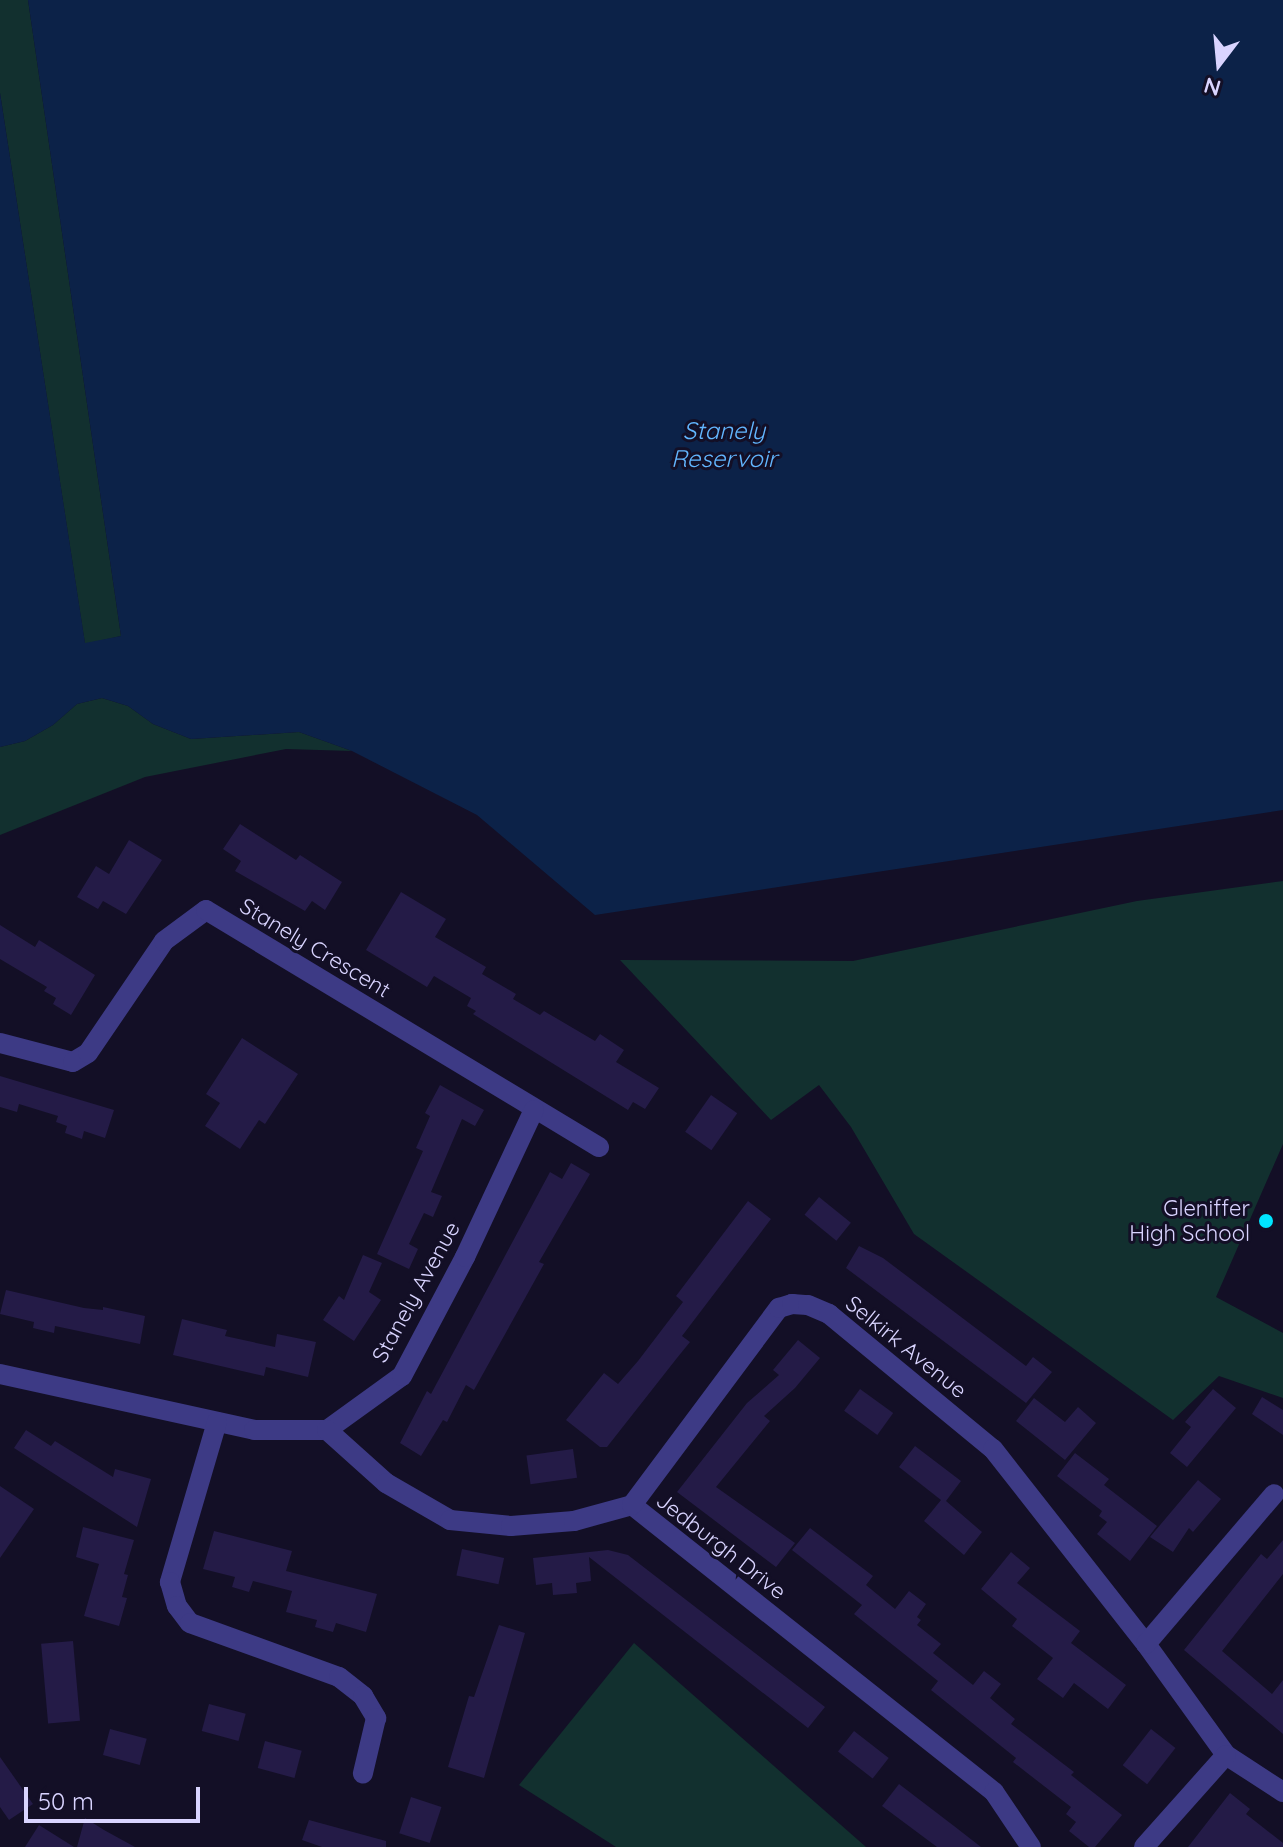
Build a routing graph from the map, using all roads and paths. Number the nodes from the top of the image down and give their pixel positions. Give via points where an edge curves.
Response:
1 (0, 1043) edge
2 (534, 1110) junction
3 (599, 1147) dead end
4 (0, 1374) edge
5 (217, 1422) junction
6 (327, 1430) junction
7 (1274, 1494) dead end
8 (632, 1505) junction
9 (1146, 1644) junction
10 (1226, 1755) junction
11 (363, 1773) dead end
12 (1283, 1792) edge
13 (1031, 1847) edge
14 (1144, 1847) edge

1 - 2 street, Stanely Crescent via 64,1061 88,1053 164,941 206,910
2 - 3 street, Stanely Crescent
2 - 6 street, Stanely Avenue via 402,1376
4 - 5 street
5 - 6 street via 254,1430
5 - 11 street via 170,1582 177,1606 190,1623 339,1677 363,1696 376,1718
6 - 8 street, Jedburgh Drive via 386,1483 450,1520 511,1526 574,1521
7 - 9 street
8 - 9 street, Selkirk Avenue via 779,1308 808,1305 829,1314 993,1449
8 - 13 street, Jedburgh Drive via 994,1792
9 - 10 street, Selkirk Avenue
10 - 12 street, Selkirk Avenue
10 - 14 street

